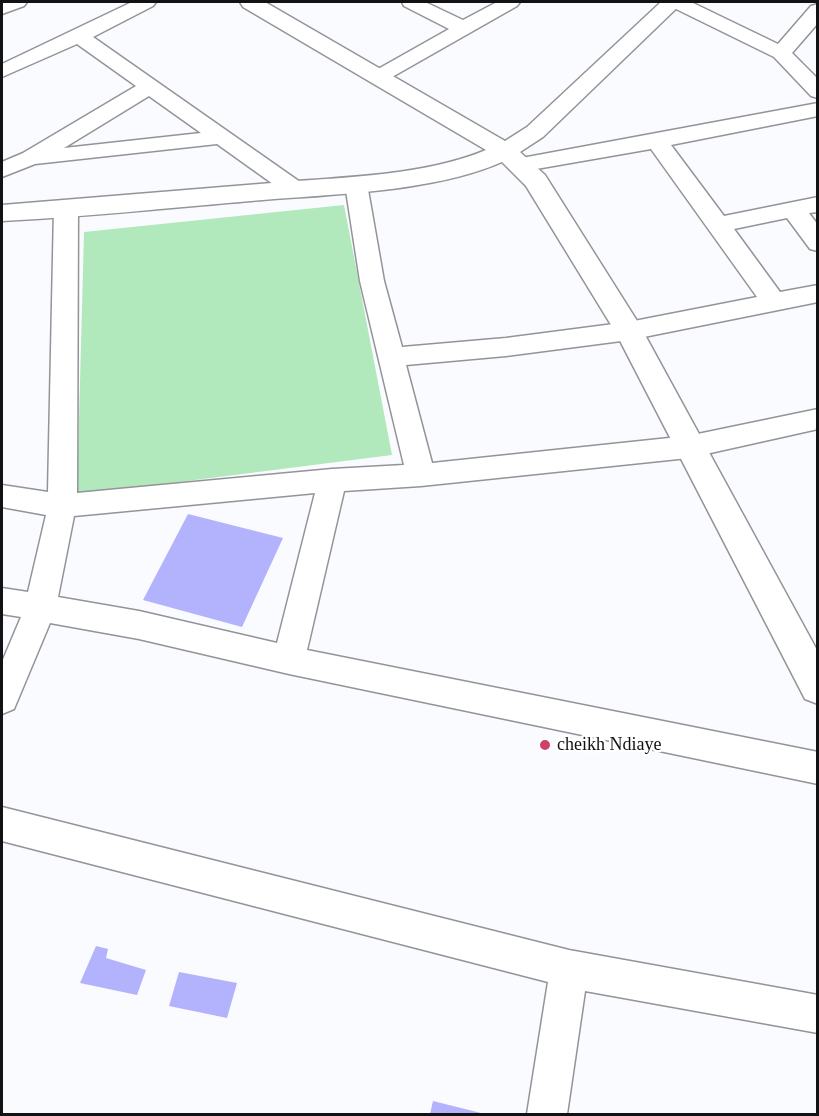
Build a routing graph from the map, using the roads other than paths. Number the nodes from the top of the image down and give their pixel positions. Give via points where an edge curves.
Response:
1 (17, 2) edge
2 (146, 2) edge
3 (251, 2) edge
4 (411, 2) edge
5 (510, 2) edge
6 (675, 2) edge
7 (2, 8) edge
8 (818, 10) edge
9 (464, 28) junction
10 (79, 36) junction
11 (781, 53) junction
12 (2, 71) edge
13 (378, 77) junction
14 (149, 87) junction
15 (818, 92) edge
16 (818, 109) edge
17 (222, 137) junction
18 (657, 141) junction
19 (31, 158) junction
20 (512, 158) junction
21 (2, 170) edge
22 (356, 184) junction
23 (295, 189) junction
24 (818, 204) edge
25 (66, 208) junction
26 (793, 209) junction
27 (2, 213) edge
28 (717, 225) junction
29 (818, 243) edge
30 (818, 293) edge
31 (774, 302) junction
32 (629, 331) junction
33 (390, 357) junction
34 (818, 419) edge
35 (688, 447) junction
36 (421, 475) junction
37 (332, 480) junction
38 (2, 495) edge
39 (62, 506) junction
40 (2, 601) edge
41 (40, 609) junction
42 (289, 660) junction
43 (818, 688) edge
44 (2, 699) edge
45 (818, 768) edge
46 (2, 824) edge
47 (569, 969) junction
48 (818, 1014) edge
49 (547, 1114) edge

1 - 7 street
2 - 10 street
3 - 13 main road
4 - 9 street
5 - 9 street
6 - 11 street
6 - 20 main road
8 - 11 street
9 - 13 street
10 - 12 street
10 - 14 street
11 - 15 street
13 - 20 main road
14 - 17 street
14 - 19 street
16 - 18 street
17 - 19 street
17 - 23 street
18 - 20 street
18 - 28 street
19 - 21 street
20 - 22 main road
20 - 32 main road via 536,181
22 - 23 main road
22 - 33 street via 372,281
23 - 25 main road
24 - 26 street
25 - 27 main road
25 - 39 street
26 - 28 street
26 - 29 street
28 - 31 street
30 - 31 street
31 - 32 street
32 - 33 street
32 - 35 main road
33 - 36 street
34 - 35 street
35 - 36 street
35 - 43 main road
36 - 37 street
37 - 39 street
37 - 42 street
38 - 39 street
39 - 41 street
40 - 41 street
41 - 42 street via 139,625
41 - 44 street
42 - 45 street
46 - 47 street
47 - 48 street
47 - 49 street

